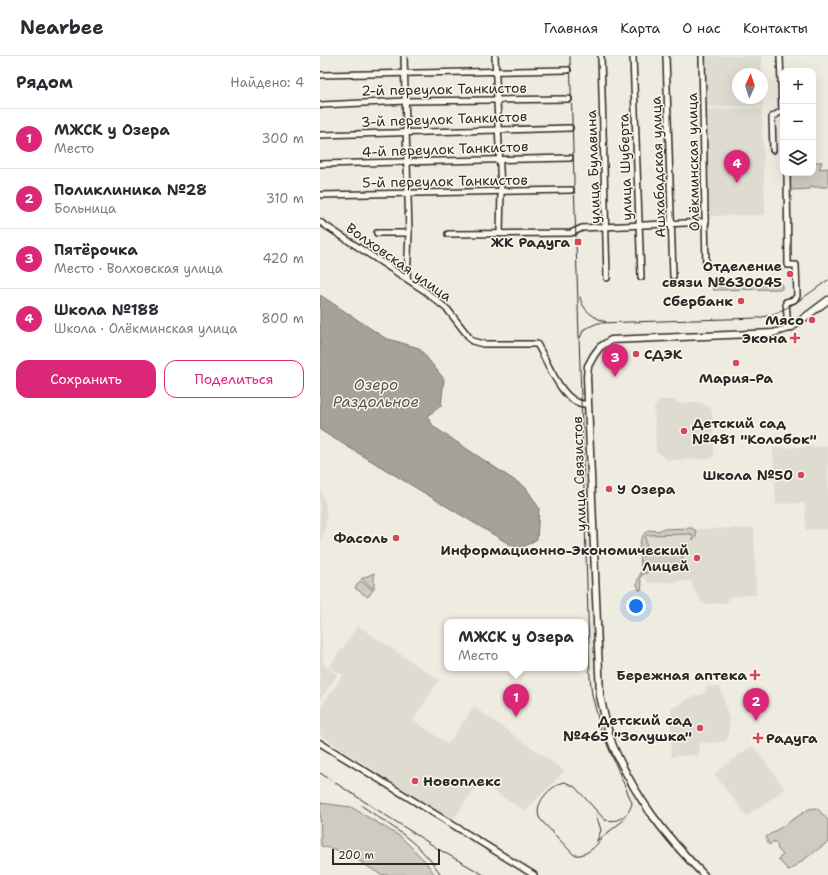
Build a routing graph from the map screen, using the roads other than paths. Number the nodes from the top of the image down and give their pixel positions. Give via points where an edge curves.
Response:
1 (404, 56) edge
2 (495, 56) edge
3 (601, 56) edge
4 (633, 56) edge
5 (666, 56) edge
6 (702, 56) edge
7 (780, 56) edge
8 (495, 70) junction
9 (568, 70) dead end
10 (405, 73) junction
11 (320, 75) edge
12 (569, 99) dead end
13 (496, 100) junction
14 (406, 101) junction
15 (320, 105) edge
16 (570, 128) dead end
17 (498, 129) junction
18 (406, 132) junction
19 (320, 135) edge
20 (773, 150) dead end
21 (498, 158) junction
22 (570, 158) dead end
23 (407, 162) junction
24 (320, 164) edge
25 (787, 176) edge
26 (571, 190) dead end
27 (501, 191) junction
28 (408, 194) junction
29 (320, 195) edge
30 (320, 222) edge
31 (706, 222) junction
32 (672, 224) junction
33 (640, 225) junction
34 (607, 227) junction
35 (377, 233) dead end
36 (409, 233) junction
37 (500, 233) junction
38 (448, 234) dead end
39 (706, 267) dead end
40 (674, 276) dead end
41 (641, 277) dead end
42 (607, 278) dead end
43 (407, 280) junction
44 (828, 300) edge
45 (788, 329) junction
46 (588, 404) junction
47 (320, 743) edge
48 (534, 875) edge
49 (704, 875) edge

1 - 10 street
2 - 8 street
3 - 34 street, улица Булавина
4 - 33 street, улица Шуберта
5 - 32 street, Ашхабадская улица
6 - 31 street, Олёкминская улица
7 - 20 street via 782,111 772,117
8 - 9 street
8 - 10 street
8 - 13 street
10 - 11 street
10 - 14 street
12 - 13 street, 2-й переулок Танкистов
13 - 14 street, 2-й переулок Танкистов
13 - 17 street
14 - 15 street, 2-й переулок Танкистов
14 - 18 street
16 - 17 street, 3-й переулок Танкистов
17 - 18 street, 3-й переулок Танкистов
17 - 21 street
18 - 19 street, 3-й переулок Танкистов
18 - 23 street
21 - 22 street, 4-й переулок Танкистов
21 - 23 street, 4-й переулок Танкистов
21 - 27 street
23 - 24 street, 4-й переулок Танкистов
23 - 28 street
25 - 45 street via 788,265 796,264 797,296 794,300 786,302
26 - 27 street, 5-й переулок Танкистов
27 - 28 street, 5-й переулок Танкистов
27 - 37 street
28 - 29 street, 5-й переулок Танкистов
28 - 36 street
30 - 43 street, Волховская улица
31 - 32 street
31 - 39 street, Олёкминская улица
32 - 33 street
32 - 40 street, Ашхабадская улица
33 - 34 street
33 - 41 street, улица Шуберта
34 - 37 street via 582,228 571,233
34 - 42 street, улица Булавина
35 - 36 street
36 - 43 street
37 - 38 street
43 - 46 street, Волховская улица via 448,310 472,341 483,344 537,344 570,399
44 - 45 main road
45 - 46 main road, улица Связистов via 755,335 611,340 600,347 588,366
46 - 49 main road, улица Связистов via 600,696 613,746 630,779 658,825
47 - 48 street

